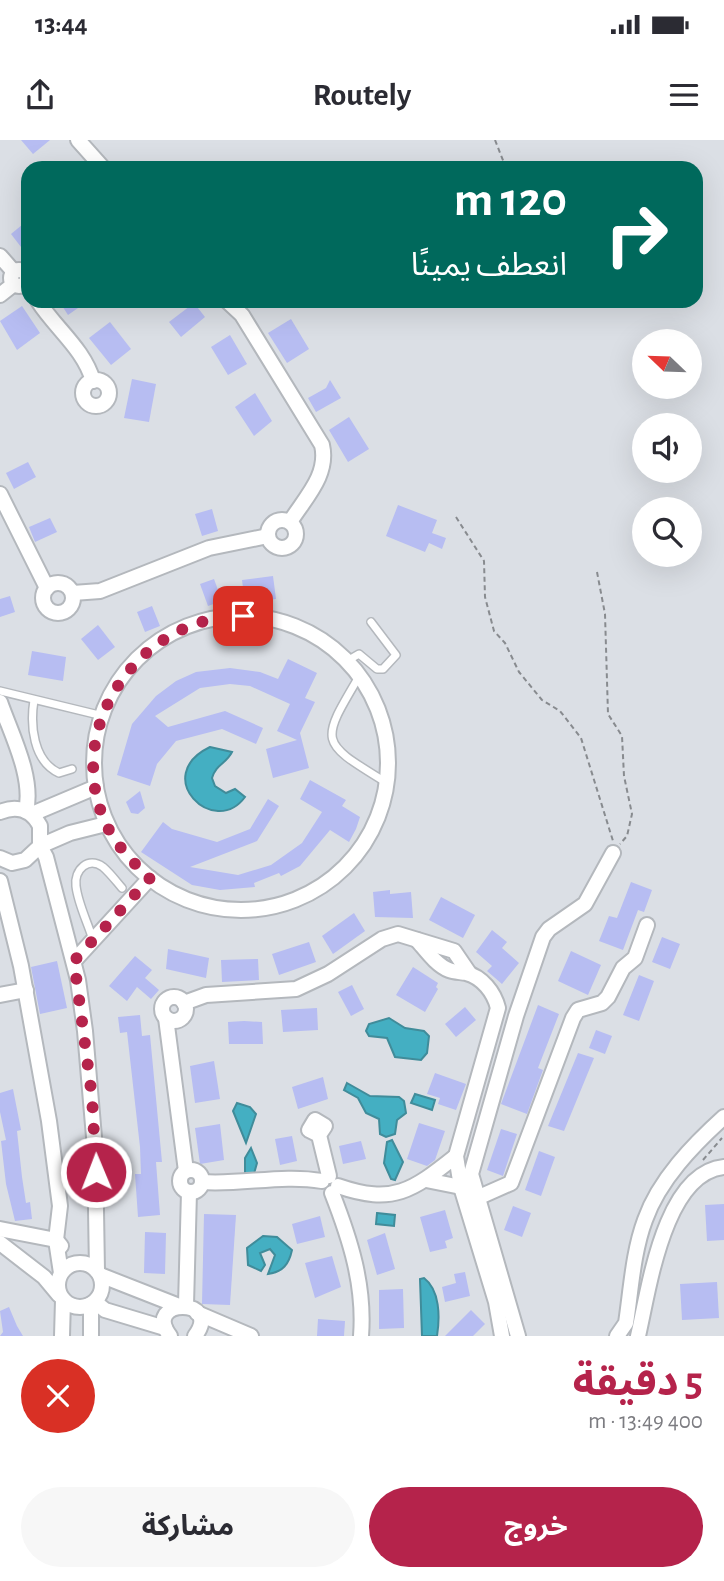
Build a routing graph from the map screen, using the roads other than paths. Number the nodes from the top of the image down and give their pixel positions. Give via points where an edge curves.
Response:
1 (79, 140) edge
2 (97, 161) edge
3 (0, 256) edge
4 (21, 278) edge
5 (21, 280) edge
6 (0, 295) edge
7 (42, 308) edge
8 (234, 308) edge
9 (93, 381) dead end
10 (0, 494) edge
11 (290, 522) junction
12 (268, 536) junction
13 (47, 588) junction
14 (73, 593) junction
15 (371, 622) dead end
16 (347, 661) junction
17 (360, 675) junction
18 (0, 691) edge
19 (34, 699) junction
20 (0, 702) edge
21 (103, 716) junction
22 (72, 769) dead end
23 (387, 783) junction
24 (96, 787) junction
25 (0, 812) edge
26 (29, 813) junction
27 (106, 824) junction
28 (40, 846) junction
29 (613, 853) road end
30 (0, 858) edge
31 (150, 878) junction
32 (0, 881) edge
33 (122, 888) dead end
34 (647, 925) dead end
35 (94, 940) junction
36 (74, 961) junction
37 (26, 990) junction
38 (0, 995) edge
39 (724, 1117) edge
40 (319, 1135) dead end
41 (456, 1156) junction
42 (724, 1167) edge
43 (186, 1171) junction
44 (426, 1180) junction
45 (202, 1182) junction
46 (330, 1184) junction
47 (461, 1187) junction
48 (189, 1192) junction
49 (478, 1198) junction
50 (0, 1240) edge
51 (56, 1240) junction
52 (75, 1263) junction
53 (61, 1273) junction
54 (98, 1273) junction
55 (61, 1298) junction
56 (93, 1303) junction
57 (187, 1308) junction
58 (168, 1332) edge
59 (62, 1336) edge
60 (91, 1336) edge
61 (195, 1336) edge
62 (251, 1336) edge
63 (361, 1336) edge
64 (502, 1336) edge
65 (518, 1336) edge
66 (617, 1336) edge
67 (638, 1336) edge

1 - 2 street
3 - 4 street
5 - 6 street
7 - 9 street via 82,353
8 - 11 street via 322,445 323,465 317,481
10 - 13 street
11 - 12 street via 275,522
11 - 12 street via 295,537 289,545 278,547
12 - 14 street via 209,548 100,591
13 - 14 street via 58,583
13 - 14 street via 44,604 58,614 72,604
15 - 16 lane via 393,646 396,655 392,662 377,669 359,654
16 - 17 street
16 - 21 street via 315,635 288,622 258,616 198,622 171,633 146,651 125,673
17 - 23 street via 384,729
17 - 23 lane via 331,723 332,741 343,756
18 - 19 lane
19 - 21 lane
19 - 22 lane via 32,725 41,758 59,773
20 - 26 street via 26,780
21 - 24 street via 94,757
23 - 31 street via 377,819 362,845 343,868 292,901 233,910 194,902
24 - 26 street
24 - 27 street
25 - 26 street via 13,808
26 - 28 street via 40,826
27 - 28 street
27 - 31 street via 131,861
28 - 30 street via 19,862
28 - 36 street
29 - 49 street via 585,904 544,937 516,1016 471,1174
31 - 35 street
32 - 37 street
33 - 35 lane via 102,866 82,866 76,874
34 - 49 street via 635,958 623,968 608,997 578,1010 573,1018 511,1184
35 - 36 street
36 - 54 street via 92,1097
37 - 38 street
37 - 51 street via 60,1206
39 - 66 street via 684,1158 653,1201 644,1223 626,1323
40 - 46 street
41 - 43 street via 498,1008 487,986 469,973 450,971 404,934 390,935 296,989 206,995 184,1003 181,1018 166,1018
41 - 44 street
41 - 47 street
42 - 67 street via 698,1175 674,1212 645,1295
43 - 45 street via 197,1172
43 - 48 street via 180,1185
44 - 46 street via 396,1195 383,1196
44 - 47 street
45 - 46 street via 252,1183 284,1177
45 - 48 street
46 - 63 street via 358,1276
47 - 64 street
48 - 57 street
49 - 65 street
50 - 51 street
50 - 55 street via 44,1277
51 - 52 street
51 - 53 street
52 - 53 street
52 - 54 street via 87,1264
53 - 55 street via 57,1284
54 - 56 street via 102,1289
54 - 57 street
55 - 56 street via 76,1307
55 - 59 street
56 - 58 street
56 - 60 street
57 - 58 street via 166,1316
57 - 61 street via 201,1324
57 - 62 street

